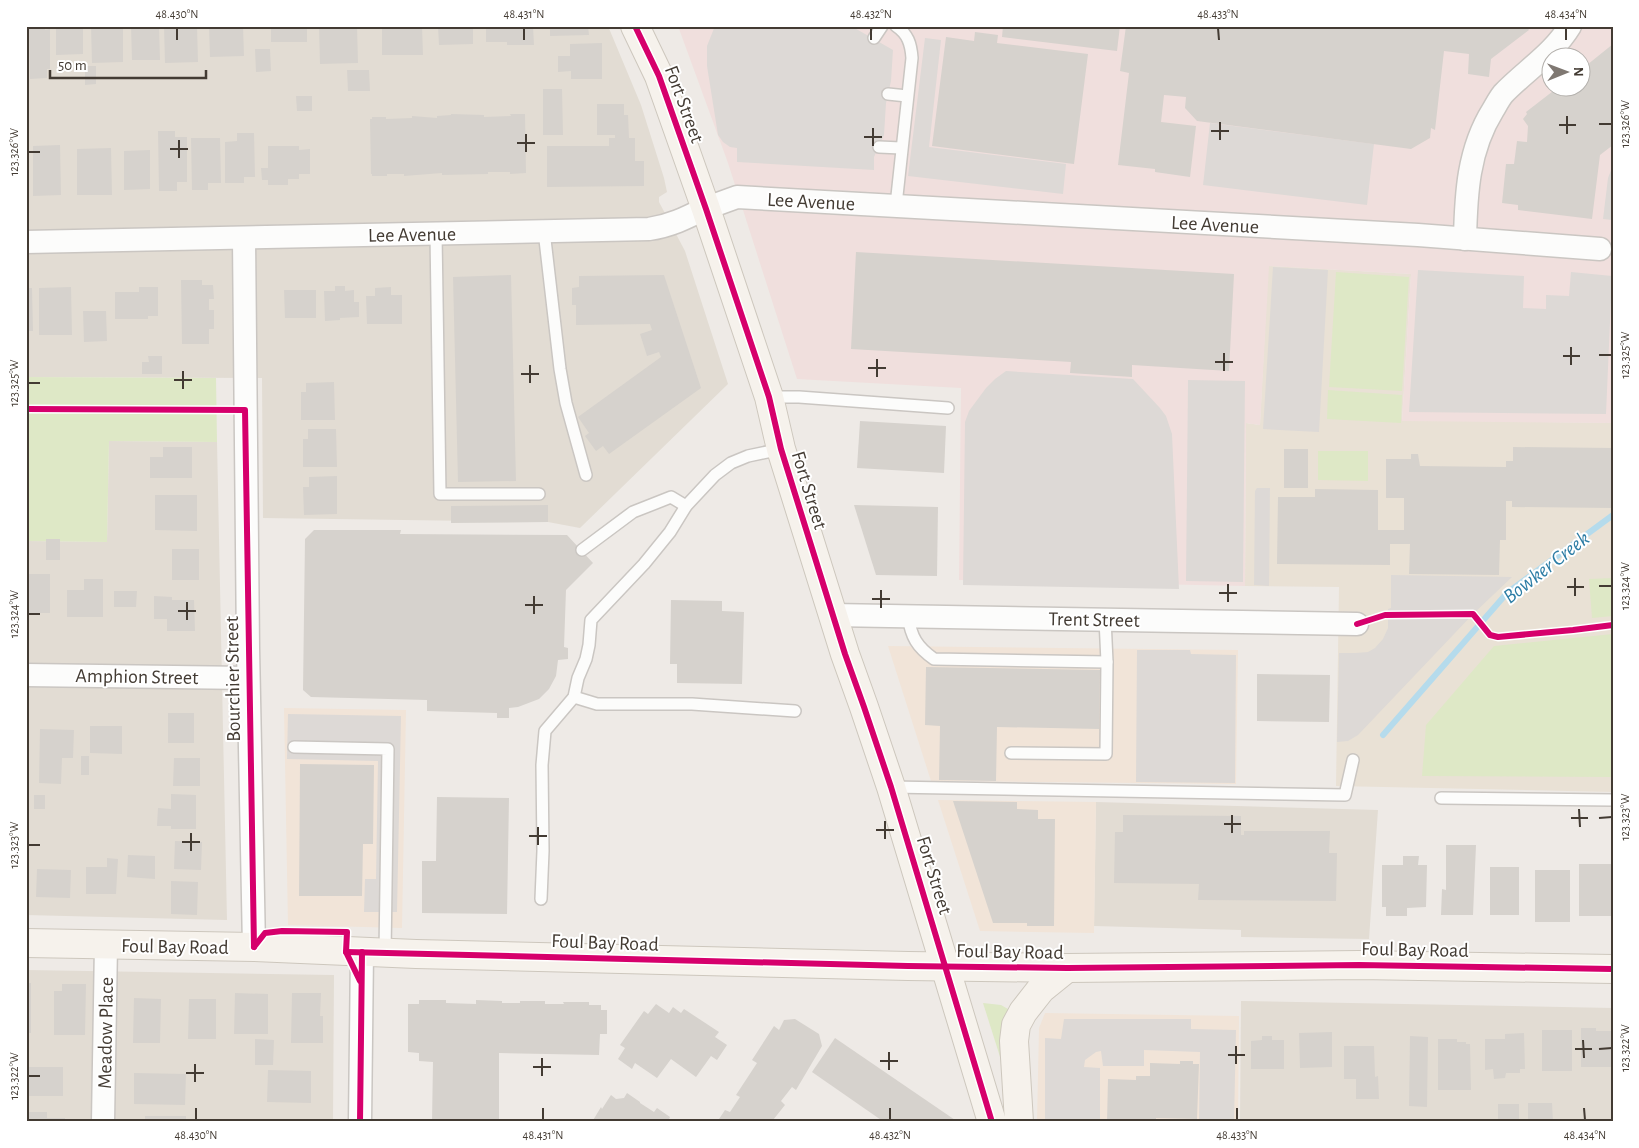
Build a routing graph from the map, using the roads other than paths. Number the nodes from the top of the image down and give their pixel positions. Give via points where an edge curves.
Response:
1 (635, 26) edge
2 (882, 26) edge
3 (896, 26) edge
4 (1570, 26) edge
5 (874, 38) dead end
6 (888, 94) dead end
7 (907, 96) junction
8 (879, 147) dead end
9 (901, 148) junction
10 (896, 205) junction
11 (706, 208) junction
12 (544, 231) junction
13 (436, 234) junction
14 (244, 238) junction
15 (1465, 239) junction
16 (26, 242) edge
17 (1607, 249) edge
18 (768, 397) junction
19 (948, 408) dead end
20 (781, 449) junction
21 (586, 474) dead end
22 (539, 494) dead end
23 (686, 506) junction
24 (582, 550) dead end
25 (832, 615) junction
26 (908, 616) junction
27 (1105, 619) junction
28 (1356, 624) dead end
29 (1107, 662) junction
30 (26, 674) edge
31 (248, 678) junction
32 (574, 697) junction
33 (795, 711) dead end
34 (294, 747) dead end
35 (1011, 753) dead end
36 (1353, 760) dead end
37 (891, 787) junction
38 (1441, 798) dead end
39 (1613, 800) edge
40 (540, 899) dead end
41 (26, 942) edge
42 (106, 944) junction
43 (254, 947) junction
44 (374, 953) junction
45 (946, 966) junction
46 (1067, 968) junction
47 (1613, 969) edge
48 (103, 1122) edge
49 (360, 1122) edge
50 (992, 1122) edge
51 (1018, 1122) edge

1 - 11 main road, Fort Street via 659,76
2 - 5 lane
3 - 7 lane via 908,38 911,47
4 - 15 street via 1546,56 1502,96 1485,122 1468,181
6 - 7 lane
7 - 9 lane
8 - 9 lane
9 - 10 lane
10 - 11 street, Lee Avenue via 737,197
10 - 15 street, Lee Avenue
11 - 12 street, Lee Avenue via 680,221 649,229
11 - 18 main road, Fort Street
12 - 13 street, Lee Avenue
12 - 21 lane via 560,369
13 - 14 street, Lee Avenue
13 - 22 lane via 440,494
14 - 16 street, Lee Avenue
14 - 31 street, Bourchier Street
15 - 17 street, Lee Avenue
18 - 19 lane
18 - 20 main road, Fort Street
20 - 23 lane via 731,463
20 - 25 main road, Fort Street
23 - 24 lane via 671,497 633,512
23 - 32 lane via 644,564 591,620 589,646
25 - 26 street, Trent Street
25 - 37 main road, Fort Street
26 - 27 street, Trent Street
26 - 29 lane via 910,631 917,644 934,659
27 - 28 street, Trent Street
27 - 29 lane
29 - 35 lane via 1106,754
30 - 31 street, Amphion Street
31 - 43 street, Bourchier Street
32 - 33 lane via 597,704 692,704
32 - 40 lane via 545,731
34 - 44 lane via 388,749
36 - 37 lane via 1345,795
37 - 45 main road, Fort Street
38 - 39 lane
41 - 42 main road, Foul Bay Road
42 - 43 main road, Foul Bay Road
42 - 48 street, Meadow Place
43 - 44 main road, Foul Bay Road
44 - 45 main road, Foul Bay Road
44 - 49 street
45 - 46 main road, Foul Bay Road
45 - 50 main road, Fort Street
46 - 47 main road, Foul Bay Road via 1359,964
46 - 51 main road via 1041,990 1016,1025

